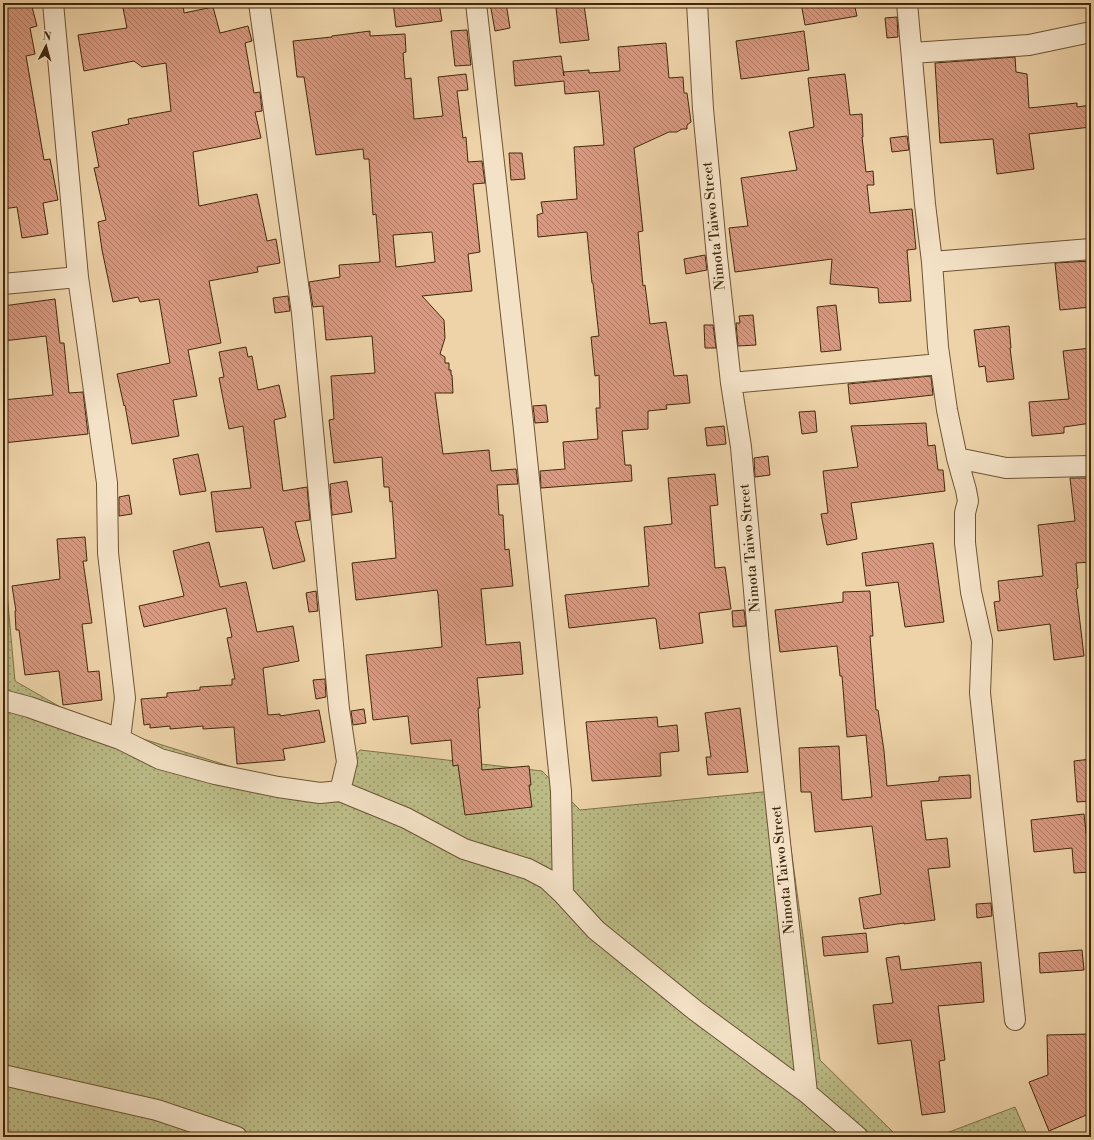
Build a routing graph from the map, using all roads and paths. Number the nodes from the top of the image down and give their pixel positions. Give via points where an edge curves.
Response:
1 (53, 3) edge
2 (260, 3) edge
3 (476, 3) edge
4 (697, 3) edge
5 (907, 3) edge
6 (1091, 32) edge
7 (912, 53) junction
8 (1091, 249) edge
9 (932, 262) junction
10 (78, 277) junction
11 (3, 284) edge
12 (940, 364) junction
13 (732, 383) junction
14 (957, 458) junction
15 (1091, 466) edge
16 (3, 700) edge
17 (120, 739) junction
18 (340, 791) junction
19 (563, 894) junction
20 (1015, 1020) dead end
21 (3, 1075) edge
22 (807, 1093) junction
23 (237, 1137) edge
24 (858, 1137) edge

1 - 10 street
2 - 18 street via 302,313 339,709 347,762
3 - 19 street via 561,791
4 - 13 street, Nimota Taiwo Street via 703,109
5 - 7 street
6 - 7 street via 1029,45
7 - 9 street
8 - 9 street
9 - 12 street
10 - 11 street
10 - 17 street via 107,483 108,553 125,698
12 - 13 street
12 - 14 street
13 - 22 street, Nimota Taiwo Street via 741,447 760,657
14 - 15 street via 1006,468
14 - 20 street via 968,501 964,543 971,592 982,640 980,693
16 - 17 street via 29,706
17 - 18 street via 160,759 215,774 320,793
18 - 19 street via 406,818 464,849 528,869 547,879
19 - 22 street via 596,930 696,1011
21 - 23 street via 157,1110
22 - 24 street

